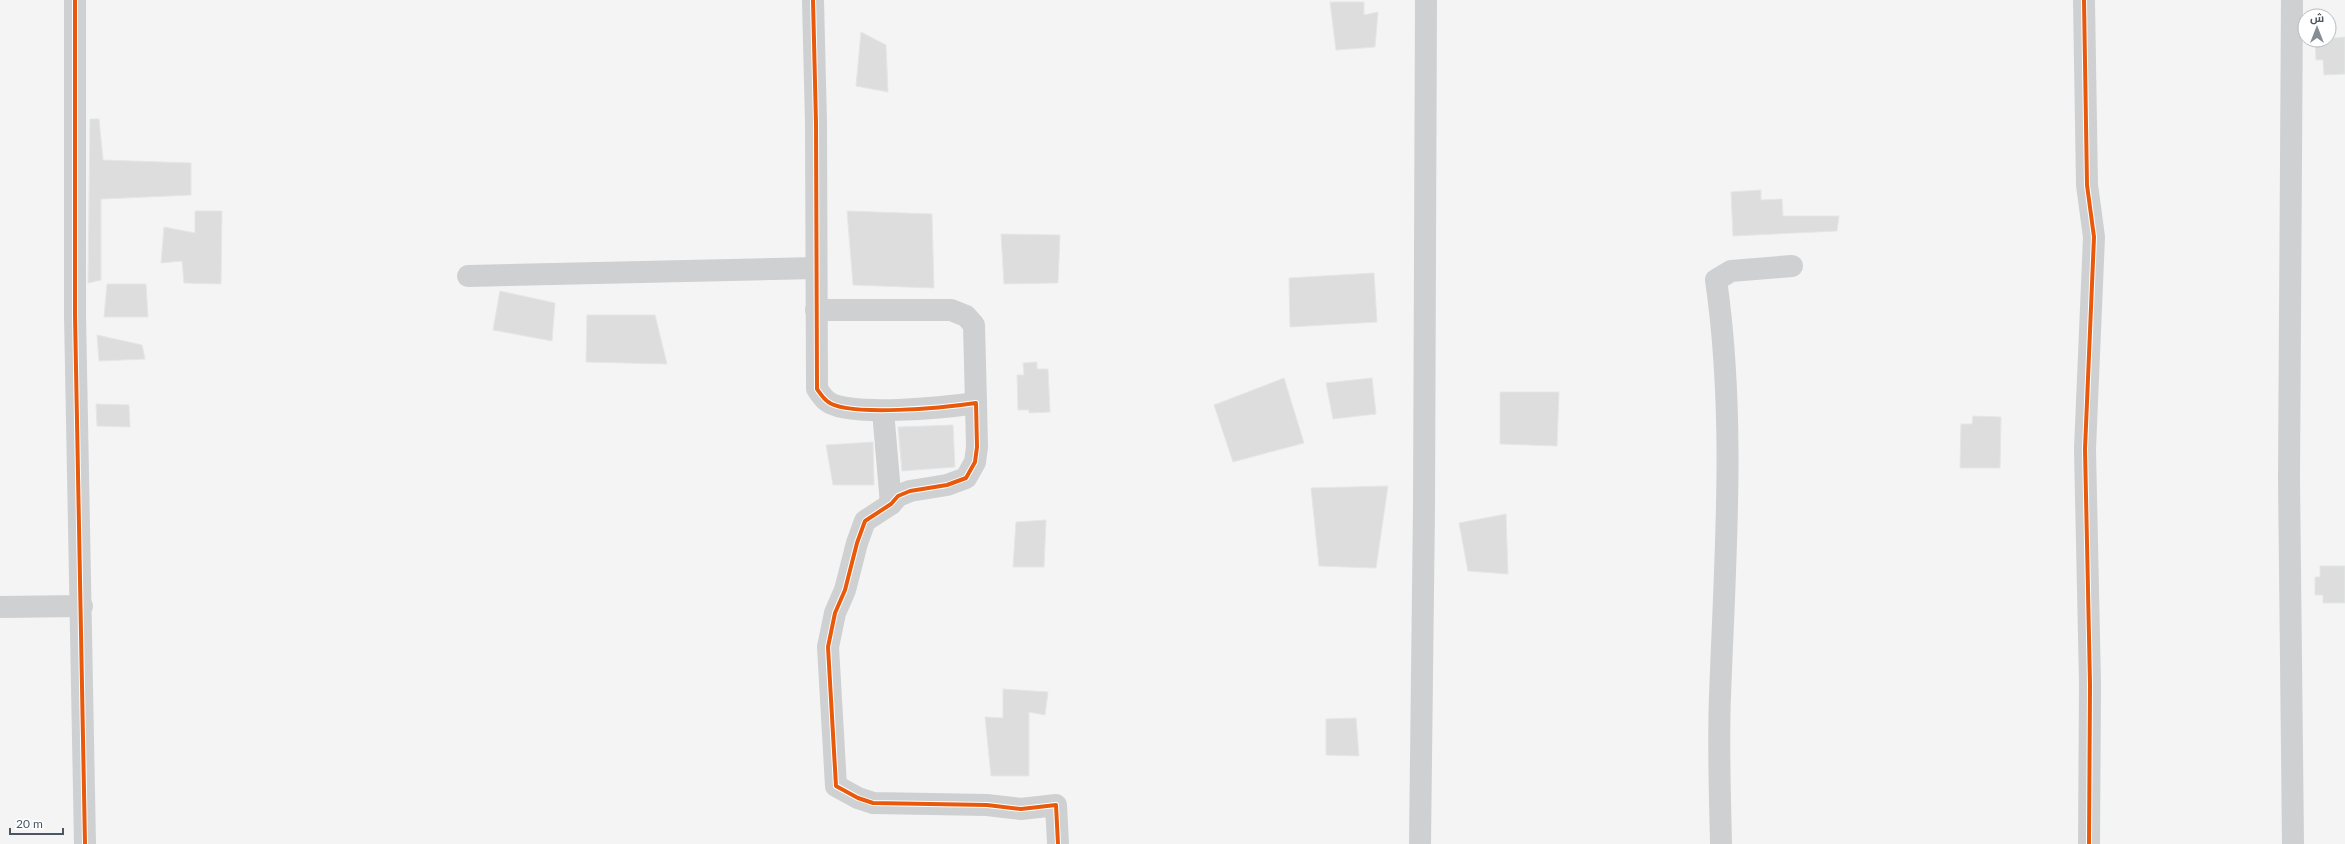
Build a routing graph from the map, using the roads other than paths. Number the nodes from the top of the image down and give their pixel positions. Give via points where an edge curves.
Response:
1 (75, 0) edge
2 (813, 0) edge
3 (1426, 0) edge
4 (2084, 0) edge
5 (2292, 0) edge
6 (1792, 266) dead end
7 (816, 268) junction
8 (468, 276) dead end
9 (816, 310) junction
10 (976, 403) junction
11 (882, 410) junction
12 (891, 504) junction
13 (82, 606) junction
14 (0, 607) edge
15 (85, 844) edge
16 (1058, 844) edge
17 (1420, 844) edge
18 (1721, 844) edge
19 (2089, 844) edge
20 (2293, 844) edge

1 - 13 street via 75,315
2 - 7 street
3 - 17 street
4 - 19 street via 2088,185 2094,237 2085,449 2090,684
5 - 20 street via 2290,478
6 - 18 street via 1731,271 1716,280 1727,401 1725,574 1720,698
7 - 8 street
7 - 9 street
9 - 10 street via 951,310 966,316 974,325
9 - 11 street via 817,389 827,402 846,407
10 - 11 street
10 - 12 street via 977,447 975,462 966,478 947,485 910,491 898,496
11 - 12 street
12 - 16 street via 865,521 845,590 835,613 828,647 836,786 858,798 873,802 987,805 1021,809 1056,805
13 - 14 street
13 - 15 street

